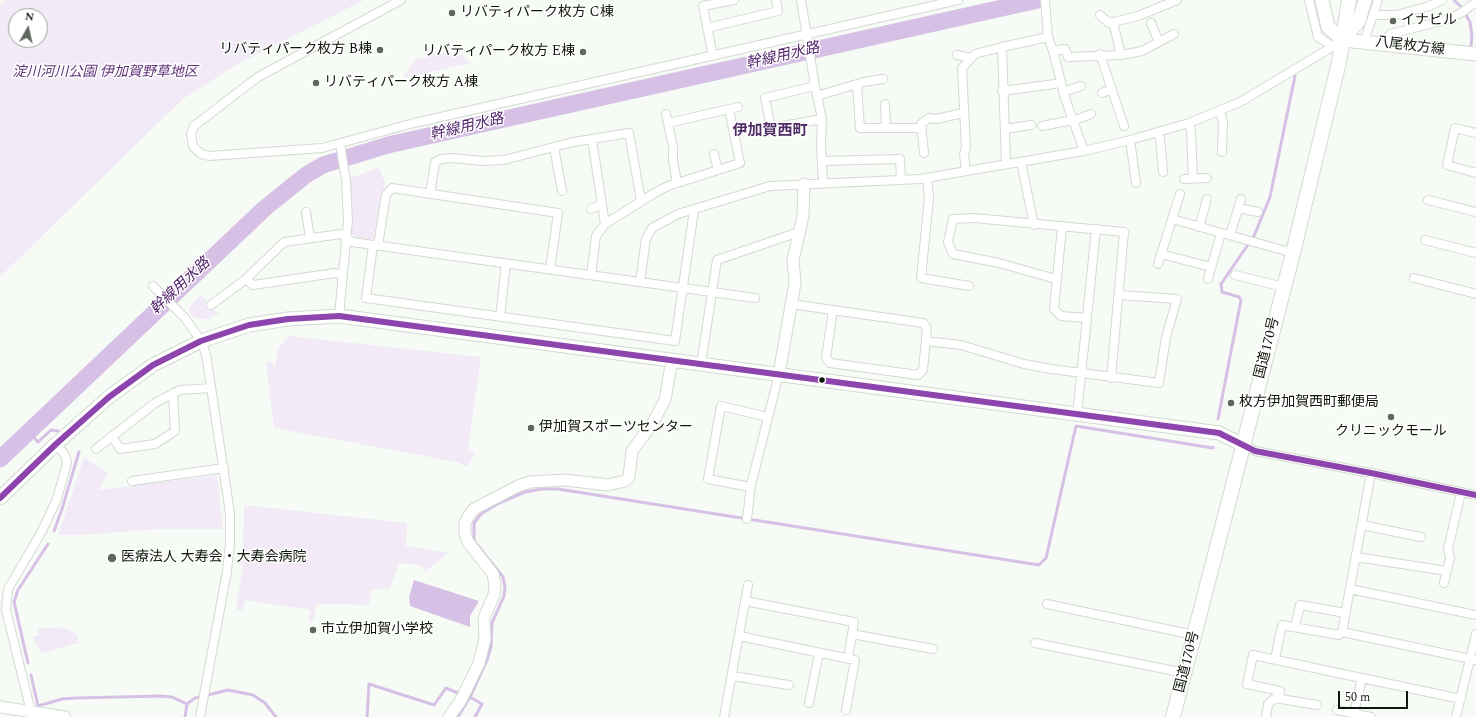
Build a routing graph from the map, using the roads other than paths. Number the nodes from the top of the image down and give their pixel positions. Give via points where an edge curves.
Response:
1 (400, 0) edge
2 (734, 0) edge
3 (776, 0) edge
4 (801, 0) edge
5 (958, 0) edge
6 (1177, 0) edge
7 (1309, 0) edge
8 (1322, 0) edge
9 (1349, 0) edge
10 (1365, 0) edge
11 (1378, 0) edge
12 (1442, 0) edge
13 (1476, 2) edge
14 (1045, 3) edge
15 (1160, 3) edge
16 (1100, 15) dead end
17 (1373, 15) junction
18 (1113, 22) junction
19 (1151, 23) dead end
20 (707, 28) junction
21 (1174, 34) dead end
22 (806, 35) junction
23 (1048, 37) junction
24 (1159, 42) junction
25 (1364, 42) junction
26 (1339, 44) junction
27 (1384, 44) junction
28 (1002, 47) junction
29 (1052, 51) junction
30 (1100, 54) junction
31 (1476, 54) edge
32 (957, 55) dead end
33 (1121, 55) junction
34 (713, 56) junction
35 (971, 58) junction
36 (883, 79) dead end
37 (857, 84) junction
38 (1055, 84) dead end
39 (815, 86) junction
40 (1081, 86) dead end
41 (1112, 89) junction
42 (1002, 91) junction
43 (1063, 92) junction
44 (1102, 93) dead end
45 (817, 96) junction
46 (885, 104) dead end
47 (738, 107) dead end
48 (729, 109) junction
49 (1220, 111) junction
50 (963, 113) junction
51 (1091, 114) dead end
52 (822, 119) junction
53 (1073, 120) junction
54 (1189, 123) junction
55 (1031, 125) dead end
56 (1042, 126) dead end
57 (1124, 126) dead end
58 (886, 128) junction
59 (921, 128) junction
60 (1004, 129) junction
61 (1158, 132) junction
62 (1476, 133) edge
63 (592, 139) junction
64 (1130, 140) junction
65 (340, 144) junction
66 (554, 147) junction
67 (1084, 151) junction
68 (1222, 152) dead end
69 (924, 153) dead end
70 (714, 154) dead end
71 (823, 161) junction
72 (1021, 162) junction
73 (1006, 164) junction
74 (718, 170) junction
75 (966, 171) junction
76 (1163, 172) dead end
77 (1476, 173) edge
78 (569, 176) dead end
79 (559, 177) junction
80 (927, 178) junction
81 (1207, 178) dead end
82 (1184, 179) dead end
83 (1193, 179) junction
84 (901, 180) junction
85 (677, 183) junction
86 (823, 183) junction
87 (1136, 183) dead end
88 (804, 184) junction
89 (562, 191) dead end
90 (430, 194) junction
91 (1180, 194) dead end
92 (1207, 199) dead end
93 (1428, 200) dead end
94 (640, 201) junction
95 (602, 204) junction
96 (591, 209) dead end
97 (694, 210) junction
98 (306, 212) dead end
99 (1258, 212) dead end
100 (1476, 212) edge
101 (1172, 219) junction
102 (605, 224) junction
103 (1034, 224) junction
104 (1062, 227) junction
105 (1199, 227) junction
106 (1096, 229) junction
107 (799, 232) junction
108 (1221, 233) junction
109 (1230, 235) junction
110 (310, 238) junction
111 (346, 238) junction
112 (1424, 240) dead end
113 (375, 245) junction
114 (1293, 253) junction
115 (1476, 253) edge
116 (1161, 254) junction
117 (506, 263) junction
118 (1158, 264) dead end
119 (1211, 267) junction
120 (550, 270) junction
121 (342, 274) junction
122 (1235, 274) dead end
123 (591, 275) junction
124 (1414, 278) dead end
125 (246, 279) junction
126 (1056, 279) junction
127 (1208, 279) dead end
128 (640, 282) junction
129 (153, 286) dead end
130 (969, 286) dead end
131 (1284, 287) junction
132 (682, 288) junction
133 (712, 292) junction
134 (1476, 294) edge
135 (1118, 295) junction
136 (756, 298) dead end
137 (791, 304) junction
138 (211, 305) dead end
139 (833, 310) junction
140 (339, 316) junction
141 (500, 317) junction
142 (1087, 318) junction
143 (201, 341) junction
144 (926, 341) junction
145 (672, 360) junction
146 (701, 364) junction
147 (779, 374) junction
148 (1081, 374) junction
149 (1111, 378) junction
150 (211, 388) junction
151 (173, 394) junction
152 (1077, 415) junction
153 (768, 417) junction
154 (112, 436) junction
155 (56, 444) junction
156 (1249, 448) junction
157 (96, 449) dead end
158 (224, 468) junction
159 (1371, 473) junction
160 (132, 481) dead end
161 (750, 487) junction
162 (1461, 492) junction
163 (1476, 496) edge
164 (0, 498) edge
165 (747, 519) dead end
166 (1362, 525) junction
167 (1421, 537) dead end
168 (1356, 557) junction
169 (1447, 571) junction
170 (1444, 583) dead end
171 (748, 585) dead end
172 (1350, 589) junction
173 (745, 601) junction
174 (1047, 604) dead end
175 (1346, 613) junction
176 (1476, 615) edge
177 (1295, 627) junction
178 (1342, 632) junction
179 (852, 634) junction
180 (1476, 634) edge
181 (1194, 635) junction
182 (739, 636) junction
183 (1035, 643) dead end
184 (933, 649) dead end
185 (819, 653) junction
186 (848, 659) junction
187 (1275, 660) junction
188 (1473, 660) edge
189 (1185, 673) junction
190 (732, 676) junction
191 (1362, 678) junction
192 (789, 685) dead end
193 (1278, 698) junction
194 (1461, 699) junction
195 (809, 703) dead end
196 (1317, 705) dead end
197 (0, 707) edge
198 (846, 710) dead end
199 (1337, 710) dead end
200 (1354, 713) junction
201 (32, 715) edge
202 (1176, 716) edge
203 (65, 717) edge
204 (200, 717) edge
205 (449, 717) edge
206 (724, 717) edge
207 (1266, 717) edge
208 (1371, 717) edge
209 (1456, 717) edge

1 - 65 street via 258,77 194,126 191,134 193,146 201,154 209,156 322,148
2 - 20 street via 703,6
3 - 20 street via 778,11
4 - 22 street
5 - 22 street
6 - 15 street
7 - 26 street via 1318,37
8 - 26 main road via 1328,27
9 - 26 highway, 国道170号
10 - 26 main road via 1359,21
11 - 17 street
12 - 17 street via 1397,15
13 - 27 street via 1446,20 1390,34
14 - 23 street
15 - 18 street via 1138,16
16 - 18 street via 1109,23
17 - 25 street
18 - 33 street
19 - 24 street
20 - 34 street
21 - 24 street
22 - 34 street
22 - 39 street
23 - 28 street
23 - 29 street
24 - 33 street via 1142,51
25 - 26 main road, 八尾枚方線
25 - 27 main road, 八尾枚方線
26 - 49 street via 1242,101
26 - 114 highway, 国道170号
27 - 31 main road, 八尾枚方線
28 - 35 street via 975,54
28 - 42 street
29 - 30 street via 1065,49 1068,57
29 - 43 street
30 - 33 street
30 - 41 street
32 - 35 street
34 - 65 street via 414,123
35 - 50 street via 962,68
36 - 37 street
37 - 45 street
37 - 58 street via 860,128
38 - 42 street
39 - 45 street
39 - 52 street via 765,98 771,128
40 - 43 street
41 - 44 street
41 - 57 street
42 - 60 street
43 - 53 street
45 - 52 street
46 - 58 street
47 - 48 street
48 - 74 street via 740,163
48 - 85 street via 667,118
49 - 54 street
49 - 68 street via 1223,122
50 - 59 street via 936,119 929,118 921,124
50 - 75 street
51 - 53 street
52 - 71 street
53 - 56 street
53 - 67 street
54 - 61 street
54 - 83 street
55 - 60 street
58 - 59 street
59 - 69 street
60 - 73 street
61 - 64 street
61 - 76 street
62 - 77 street via 1455,128 1447,165
63 - 66 street
63 - 94 street via 629,133
63 - 95 street
64 - 67 street
64 - 87 street
65 - 111 street via 346,180
66 - 79 street
66 - 90 street via 504,160 483,162 441,159 435,162
67 - 72 street
70 - 74 street
71 - 84 street via 900,159
71 - 86 street
72 - 73 street
72 - 103 street
73 - 75 street
74 - 85 street
75 - 80 street
78 - 79 street
79 - 89 street
80 - 84 street
80 - 130 street via 929,198 921,278
81 - 83 street
82 - 83 street
84 - 86 street
85 - 94 street
86 - 88 street
88 - 97 street via 770,186
88 - 107 street via 803,216
90 - 113 street via 392,188 386,194
90 - 120 street via 558,213
91 - 101 street
92 - 105 street
93 - 100 street
94 - 102 street
95 - 96 street
95 - 102 street
97 - 128 street via 678,214 652,228 646,239
97 - 132 street
98 - 110 street
99 - 109 street via 1240,204
101 - 105 street
101 - 116 street
102 - 123 street via 596,236
103 - 104 street
103 - 126 street via 974,218 953,219 948,242 953,254 999,263
104 - 106 street
104 - 126 street
105 - 108 street
106 - 135 street via 1124,232
106 - 142 street
107 - 133 street via 717,260
107 - 137 street via 793,260 795,283
108 - 109 street
108 - 119 street
109 - 114 street
110 - 111 street via 341,234
110 - 125 street via 284,242
111 - 113 street via 352,242
111 - 121 street
112 - 115 street
113 - 117 street
113 - 141 street via 366,298
114 - 131 highway, 国道170号
116 - 118 street
116 - 119 street
117 - 120 street
117 - 141 street
119 - 127 street
120 - 123 street
121 - 125 street via 253,285
121 - 140 street
122 - 131 street
123 - 128 street
124 - 134 street
125 - 138 street
126 - 142 street via 1054,309 1061,316
128 - 132 street
129 - 143 street via 185,318
131 - 156 highway, 国道170号
132 - 133 street
132 - 141 street via 675,341
133 - 136 street
133 - 146 street
135 - 149 street
135 - 149 street via 1177,299 1166,337 1159,383
137 - 139 street
137 - 147 street
139 - 144 street via 923,323 927,328
139 - 144 street via 826,358 830,363 918,375 923,370
140 - 143 main road via 288,318 249,325
140 - 145 main road
142 - 148 street
143 - 150 street via 206,354
143 - 155 main road via 153,365 109,397
144 - 148 street via 961,345 1024,364
145 - 146 main road
145 - 205 street via 665,400 652,424 632,450 629,477 625,481 608,485 565,480 530,482 474,509 468,517 465,524 466,537 493,574 495,585 494,595 484,618 485,639 479,663 461,700
146 - 147 main road
147 - 152 main road
147 - 153 street
148 - 149 street
148 - 152 street
150 - 151 street via 180,390
150 - 158 street
151 - 154 street via 155,403
151 - 154 street via 176,431 155,444 120,449
152 - 156 main road via 1219,433
153 - 161 street
153 - 161 street via 721,406 708,479
154 - 157 street
155 - 164 main road
155 - 201 street via 65,455 67,463 57,499 8,589 6,610
156 - 159 street
156 - 181 highway, 国道170号
158 - 160 street
158 - 204 street via 230,513 230,544 223,598
159 - 162 street
159 - 166 street
161 - 165 street
162 - 163 street
162 - 169 street via 1448,549 1450,558
166 - 167 street
166 - 168 street
168 - 169 street
168 - 172 street
169 - 170 street
171 - 173 street
172 - 175 street
172 - 176 street
173 - 179 street via 854,622
173 - 182 street
174 - 181 street
175 - 177 street via 1300,605
175 - 178 street
177 - 178 street via 1339,635
177 - 187 street via 1282,625
178 - 188 street
179 - 184 street
179 - 186 street
180 - 188 street
181 - 189 highway, 国道170号
182 - 185 street
182 - 190 street
183 - 189 street
185 - 186 street
185 - 195 street
186 - 198 street via 855,660
187 - 191 street
187 - 193 street via 1253,655 1247,684 1280,691
188 - 194 street
189 - 202 highway, 国道170号
190 - 192 street
190 - 206 street
191 - 194 street
191 - 200 street
193 - 196 street
193 - 207 street via 1268,704
194 - 209 street
197 - 201 street
199 - 200 street
200 - 208 street
201 - 203 street

